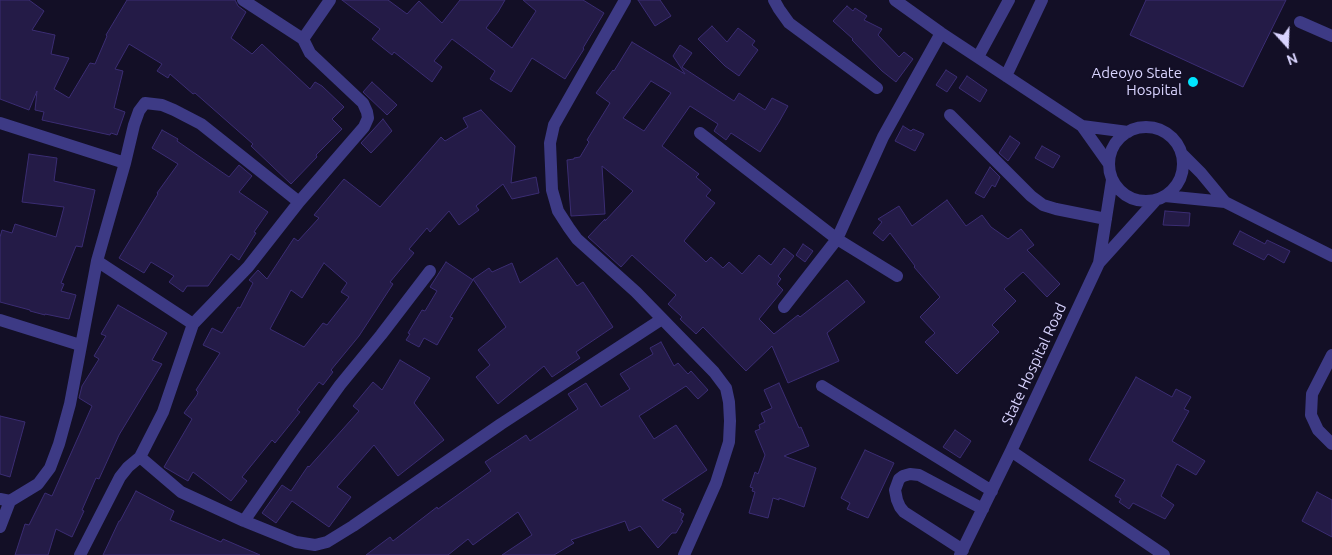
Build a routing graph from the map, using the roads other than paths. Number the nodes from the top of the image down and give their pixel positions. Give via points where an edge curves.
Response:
1 (243, 0) edge
2 (330, 0) edge
3 (625, 0) edge
4 (774, 0) edge
5 (895, 0) edge
6 (1009, 0) edge
7 (1042, 0) edge
8 (1300, 22) dead end
9 (941, 34) junction
10 (1332, 36) edge
11 (303, 39) junction
12 (978, 58) junction
13 (1006, 76) junction
14 (876, 88) dead end
15 (950, 115) dead end
16 (0, 123) edge
17 (1082, 126) junction
18 (1128, 132) junction
19 (700, 133) dead end
20 (1182, 154) junction
21 (126, 163) junction
22 (1109, 164) junction
23 (1112, 180) junction
24 (1161, 198) junction
25 (299, 202) junction
26 (1225, 202) junction
27 (1106, 219) junction
28 (837, 239) junction
29 (1332, 256) edge
30 (97, 261) junction
31 (1099, 263) junction
32 (430, 271) dead end
33 (897, 276) dead end
34 (784, 307) dead end
35 (662, 319) junction
36 (0, 320) edge
37 (193, 324) junction
38 (80, 345) junction
39 (1332, 354) edge
40 (822, 386) dead end
41 (1332, 444) edge
42 (1011, 451) junction
43 (140, 457) junction
44 (992, 491) junction
45 (5, 500) edge
46 (983, 509) junction
47 (244, 521) junction
48 (0, 527) edge
49 (961, 553) edge
50 (80, 555) edge
51 (684, 555) edge
52 (1164, 555) edge

1 - 11 street
2 - 11 street
3 - 35 street via 554,125 550,144 552,190 558,211 577,239
4 - 14 street via 789,23
5 - 9 street
6 - 12 street
7 - 13 street
8 - 10 street
9 - 12 street
9 - 28 street via 883,137
11 - 25 street via 310,53 363,103 368,118 364,127
12 - 13 street
13 - 17 street
15 - 27 street via 1044,205
16 - 21 street
17 - 18 street
17 - 22 street
18 - 20 street via 1137,128 1156,128 1173,138
18 - 22 street via 1114,146
19 - 28 street
20 - 24 street via 1184,164 1179,182
20 - 26 street
21 - 25 street via 139,111 145,103 162,106 201,124
21 - 30 street
22 - 23 street
23 - 24 street via 1118,189 1136,200 1146,202
23 - 27 street
24 - 26 street
24 - 31 street, State Hospital Road
25 - 37 street via 248,267
26 - 29 street
27 - 31 street
28 - 33 street
28 - 34 street
30 - 37 street
30 - 38 street
31 - 42 street, State Hospital Road
32 - 47 street via 340,386
35 - 47 street via 327,542 315,546 296,542
35 - 51 street via 714,372 726,388 729,402 729,442 716,483
36 - 38 street
37 - 43 street via 164,412
38 - 45 street via 70,404 50,468 38,484
39 - 41 street via 1312,394 1311,415 1318,430
40 - 44 street
42 - 44 street, State Hospital Road
42 - 52 street
43 - 47 street via 181,492
43 - 50 street via 120,477
44 - 46 street, State Hospital Road
45 - 48 street
46 - 49 street, State Hospital Road
46 - 49 street via 919,475 910,474 899,479 896,500 904,512

